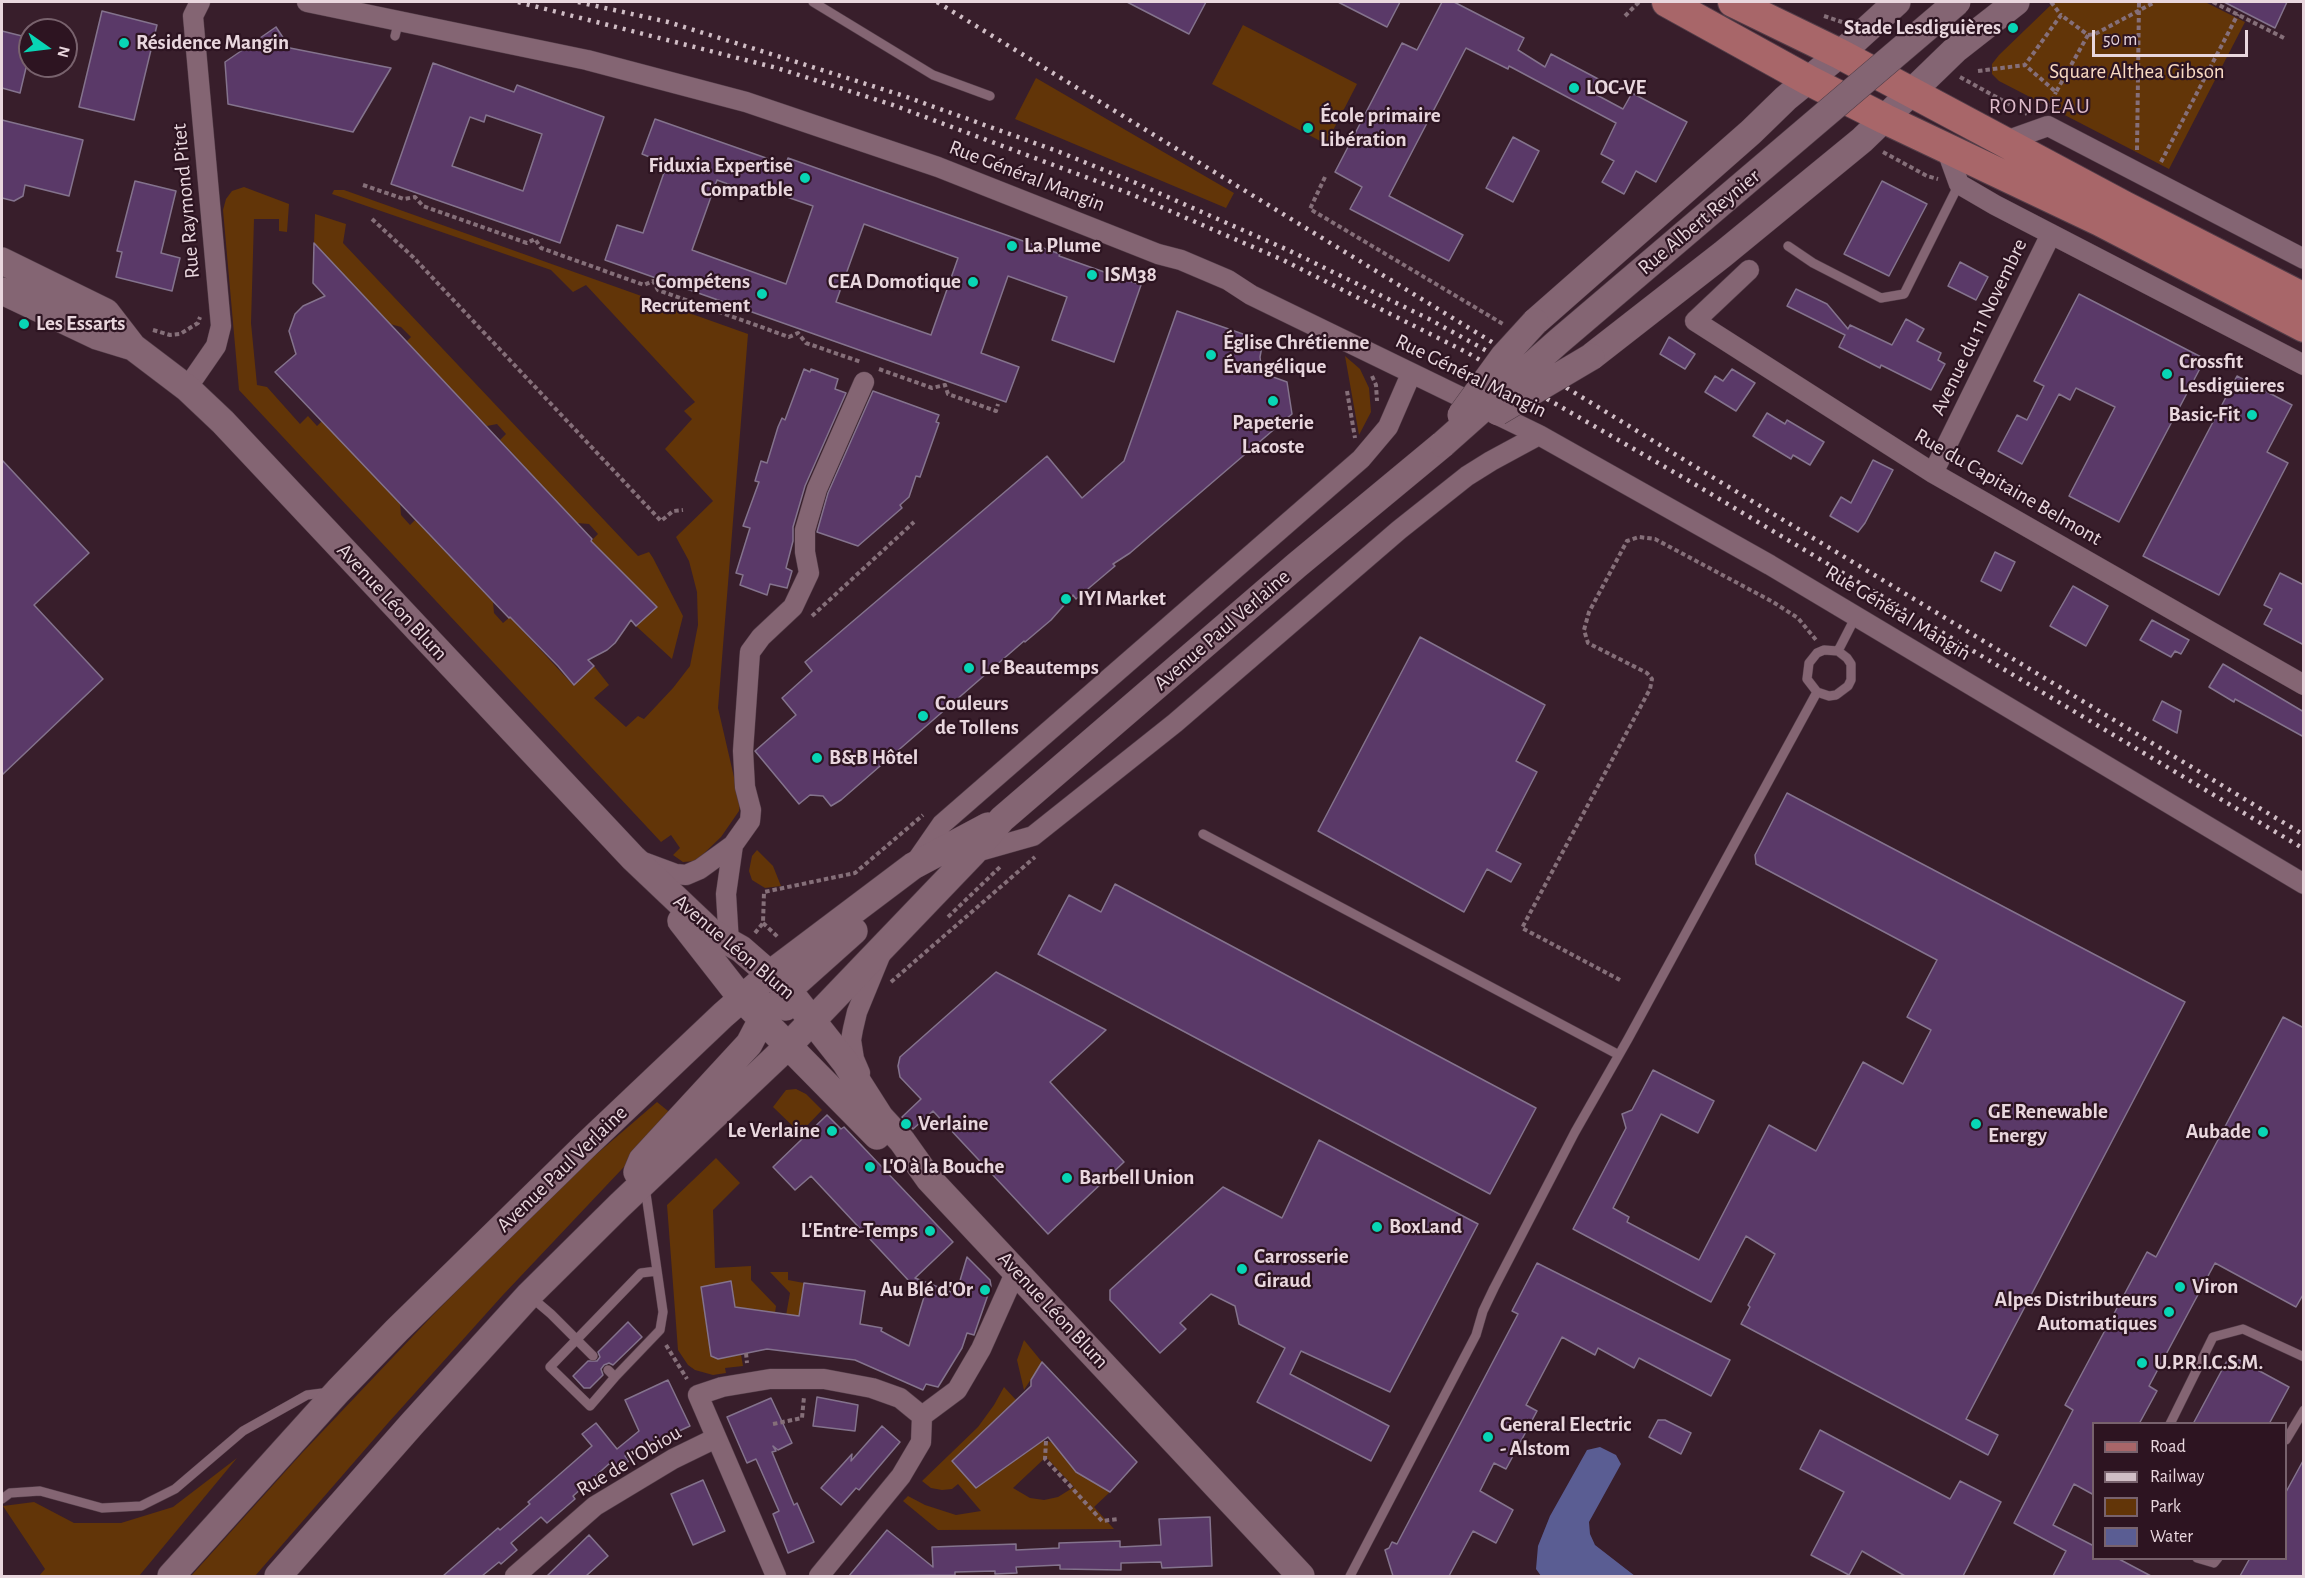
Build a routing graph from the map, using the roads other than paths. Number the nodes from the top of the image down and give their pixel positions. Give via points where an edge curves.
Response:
1 (200, 2) edge
2 (308, 2) edge
3 (813, 2) edge
4 (1667, 2) edge
5 (1732, 2) edge
6 (1897, 2) edge
7 (1957, 2) edge
8 (2016, 2) edge
9 (1840, 54) junction
10 (1808, 80) junction
11 (1912, 92) junction
12 (990, 96) dead end
13 (1885, 119) junction
14 (2003, 142) junction
15 (1946, 148) junction
16 (1959, 184) junction
17 (2051, 234) junction
18 (1788, 246) dead end
19 (2304, 259) edge
20 (2, 261) edge
21 (1749, 270) dead end
22 (2, 291) edge
23 (2304, 298) edge
24 (2304, 327) edge
25 (133, 347) junction
26 (2304, 365) edge
27 (866, 374) road end
28 (1411, 375) junction
29 (187, 388) junction
30 (1539, 435) junction
31 (1443, 444) junction
32 (1933, 473) junction
33 (1856, 616) junction
34 (1838, 651) junction
35 (2304, 685) edge
36 (1817, 692) junction
37 (1002, 819) junction
38 (1203, 834) dead end
39 (733, 845) junction
40 (973, 852) junction
41 (633, 858) junction
42 (913, 866) junction
43 (2304, 884) edge
44 (729, 943) junction
45 (885, 944) junction
46 (777, 1009) junction
47 (1619, 1055) junction
48 (875, 1130) junction
49 (645, 1182) junction
50 (620, 1205) junction
51 (657, 1271) junction
52 (1016, 1271) junction
53 (529, 1295) junction
54 (577, 1339) junction
55 (593, 1356) dead end
56 (2304, 1358) edge
57 (338, 1391) junction
58 (2304, 1410) edge
59 (922, 1416) junction
60 (2170, 1422) edge
61 (716, 1438) junction
62 (2287, 1438) edge
63 (2, 1499) edge
64 (171, 1576) edge
65 (278, 1576) edge
66 (515, 1576) edge
67 (776, 1576) edge
68 (819, 1576) edge
69 (1301, 1576) edge
70 (1350, 1576) edge

1 - 29 street, Rue Raymond Pitet via 193,16 221,326 216,346
2 - 28 street, Rue Général Mangin via 397,28 587,60 794,117 938,167 1228,280
3 - 12 lane via 933,75
4 - 10 main road
5 - 9 main road
6 - 9 main road
7 - 31 main road, Rue Albert Reynier, bridge
8 - 11 main road via 1956,48
9 - 10 main road
9 - 11 main road
10 - 13 main road
10 - 31 main road, bridge via 1534,322 1474,394
11 - 13 main road
11 - 14 main road
13 - 15 main road
13 - 31 main road, bridge via 1592,357
14 - 19 street via 2048,118
14 - 23 main road
15 - 16 street
15 - 24 main road via 2090,216
16 - 17 street
16 - 18 lane via 1904,294 1881,298
17 - 26 street
17 - 32 street, Avenue du 11 Novembre
20 - 25 main road, Avenue Léon Blum via 106,312
21 - 32 street, Rue du Capitaine Belmont via 1695,321
22 - 25 main road, Avenue Léon Blum via 97,336
25 - 29 main road, Avenue Léon Blum
27 - 39 street via 817,489 805,530 804,552 809,573 793,607 750,652 743,751 751,810 750,820
28 - 30 street, Rue Général Mangin
28 - 42 street via 1388,428 1361,459 942,824
29 - 41 main road, Avenue Léon Blum
30 - 33 street, Rue Général Mangin
30 - 40 street via 1467,476 1175,723 1033,836
31 - 37 main road, Avenue Paul Verlaine
32 - 35 street, Rue du Capitaine Belmont
33 - 34 lane
33 - 43 street, Rue Général Mangin
34 - 36 lane via 1824,650 1812,658 1807,679
34 - 36 lane via 1851,664 1848,686 1836,695
36 - 47 lane
37 - 40 main road, Avenue Paul Verlaine
37 - 42 main road, Avenue Paul Verlaine
38 - 47 lane
39 - 41 street via 686,875
39 - 44 street via 726,894
40 - 45 main road, Avenue Paul Verlaine
41 - 44 main road, Avenue Léon Blum via 711,932
41 - 46 main road, Avenue Léon Blum via 673,910
42 - 46 main road
44 - 46 main road, Avenue Léon Blum via 741,950
45 - 46 main road, Avenue Paul Verlaine
45 - 48 street via 857,1012 851,1040
46 - 48 main road via 838,1094
46 - 48 main road, Avenue Léon Blum via 845,1062
46 - 49 main road, Avenue Paul Verlaine
46 - 50 main road via 642,1160
46 - 57 main road, Avenue Paul Verlaine via 587,1144
47 - 70 lane via 1494,1288 1476,1335
48 - 52 main road, Avenue Léon Blum via 902,1141 928,1179
49 - 50 main road, Avenue Paul Verlaine
49 - 51 lane
50 - 53 main road, Avenue Paul Verlaine
51 - 54 lane via 640,1273
51 - 54 lane via 663,1312 660,1330 611,1374 590,1406 550,1367
52 - 59 street via 981,1349 957,1390
52 - 69 main road, Avenue Léon Blum
53 - 54 lane
53 - 65 main road, Avenue Paul Verlaine
54 - 55 lane
56 - 60 lane via 2243,1329 2213,1337
57 - 63 lane via 307,1395 243,1431 175,1489 141,1506 102,1508 40,1491 9,1493
57 - 64 main road, Avenue Paul Verlaine
58 - 62 lane
59 - 61 street via 900,1398 872,1388 824,1379 770,1379 698,1395
59 - 68 street via 921,1442 901,1476
61 - 66 street, Rue de l'Obiou via 595,1506
61 - 67 street

